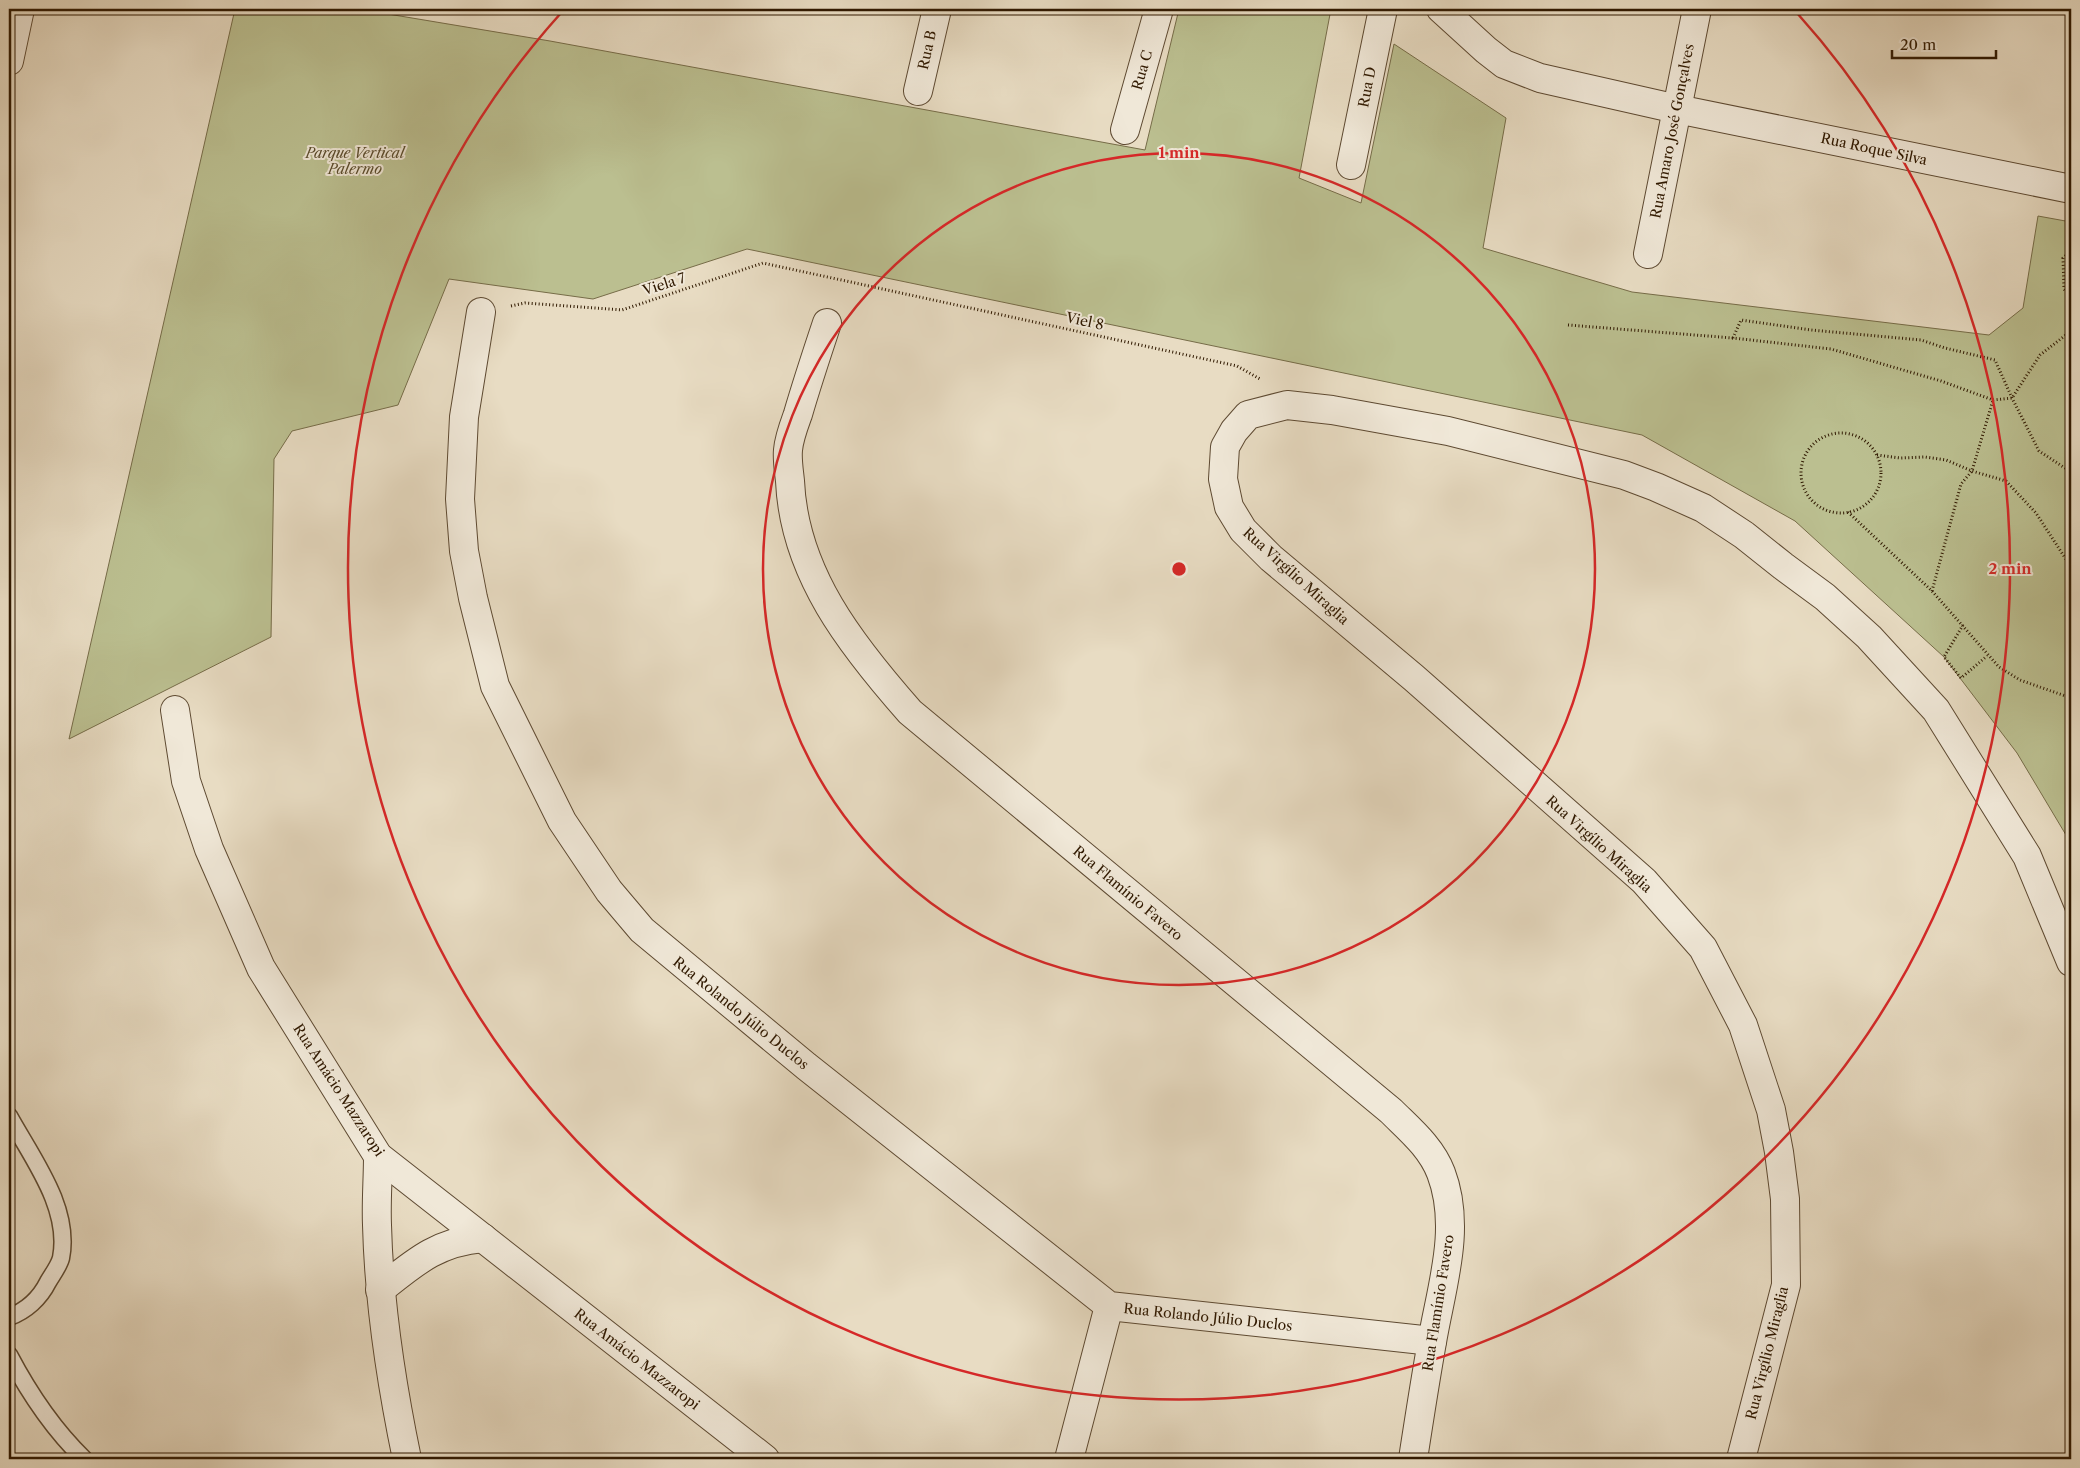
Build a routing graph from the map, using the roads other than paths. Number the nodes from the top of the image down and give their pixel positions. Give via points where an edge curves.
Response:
1 (20, 9) edge
2 (937, 9) edge
3 (1159, 9) edge
4 (1383, 9) edge
5 (1441, 9) edge
6 (1697, 9) edge
7 (9, 61) edge
8 (918, 91) dead end
9 (1677, 108) junction
10 (1125, 130) dead end
11 (1351, 165) dead end
12 (2068, 181) edge
13 (1648, 254) dead end
14 (481, 312) road end
15 (827, 323) dead end
16 (176, 710) dead end
17 (2071, 962) edge
18 (9, 1116) edge
19 (378, 1156) junction
20 (483, 1238) junction
21 (380, 1290) junction
22 (1109, 1306) junction
23 (9, 1317) edge
24 (1432, 1341) junction
25 (9, 1355) edge
26 (84, 1459) edge
27 (407, 1459) edge
28 (765, 1459) edge
29 (1069, 1459) edge
30 (1413, 1459) edge
31 (1741, 1459) edge

1 - 7 street
2 - 8 street, Rua B
3 - 10 street, Rua C
4 - 11 street, Rua D
5 - 9 street, Rua Roque Silva via 1486,50 1516,70
6 - 9 street, Rua Amaro José Gonçalves
9 - 12 street, Rua Roque Silva
9 - 13 street, Rua Amaro José Gonçalves
14 - 22 street, Rua Rolando Júlio Duclos via 464,417 460,499 464,551 495,686 562,821 609,891 648,936
15 - 24 street, Rua Flamínio Favero via 788,450 791,505 799,543 842,627 876,674 910,712 1392,1111 1420,1140 1441,1174 1450,1218 1446,1270
16 - 19 street, Rua Amácio Mazzaropi via 186,781 209,849 261,968
17 - 31 street, Rua Virgílio Miraglia via 2027,856 1936,710 1826,596 1702,508 1624,475 1448,431 1332,410 1287,405 1248,415 1234,431 1225,447 1223,479 1229,507 1242,530 1644,881 1703,948 1743,1025 1771,1110 1779,1152 1785,1199 1786,1285
18 - 23 lane via 46,1183 58,1212 63,1236 60,1260 44,1289 30,1305
19 - 20 street, Rua Amácio Mazzaropi
19 - 21 street via 376,1223
20 - 21 street via 452,1243 435,1250
20 - 28 street, Rua Amácio Mazzaropi
21 - 27 street
22 - 24 street, Rua Rolando Júlio Duclos
22 - 29 street
24 - 30 street, Rua Flamínio Favero
25 - 26 lane via 30,1393

